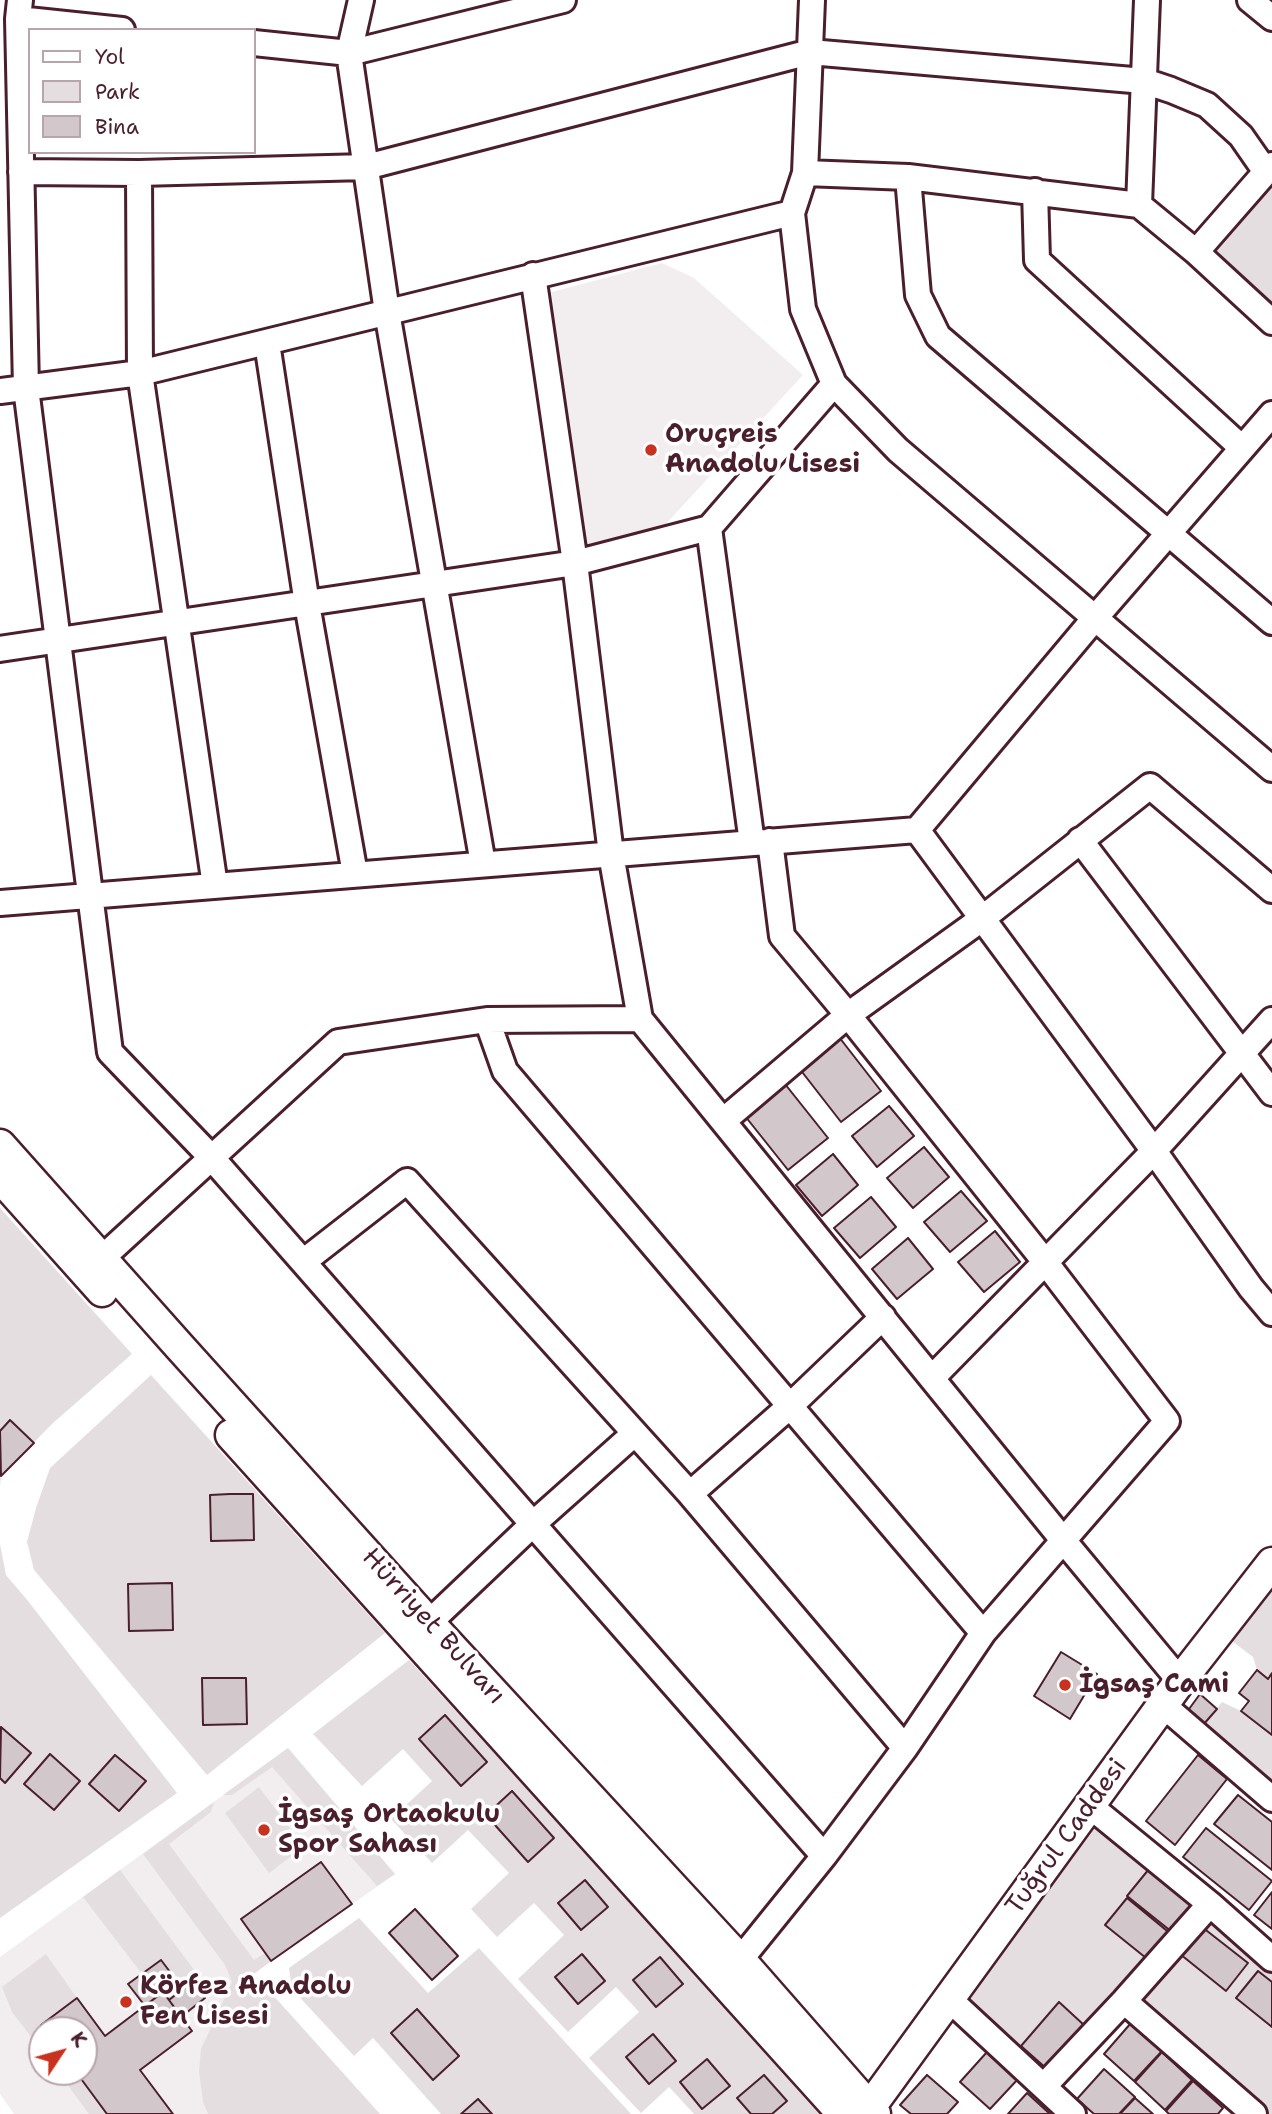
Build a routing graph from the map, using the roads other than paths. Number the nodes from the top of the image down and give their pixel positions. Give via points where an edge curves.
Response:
1 (361, 0) edge
2 (563, 0) edge
3 (812, 0) edge
4 (1146, 0) edge
5 (1250, 0) edge
6 (19, 10) edge
7 (1272, 18) edge
8 (112, 28) edge
9 (256, 43) edge
10 (810, 52) junction
11 (349, 53) junction
12 (1144, 81) junction
13 (366, 167) junction
14 (1269, 168) edge
15 (21, 172) junction
16 (139, 173) junction
17 (805, 173) junction
18 (908, 177) junction
19 (1035, 191) junction
20 (1139, 205) junction
21 (792, 213) junction
22 (1196, 252) junction
23 (533, 275) junction
24 (387, 312) junction
25 (1272, 322) edge
26 (267, 343) junction
27 (140, 373) junction
28 (834, 384) junction
29 (26, 388) junction
30 (0, 391) edge
31 (1272, 414) edge
32 (1242, 448) junction
33 (709, 528) junction
34 (1168, 534) junction
35 (575, 563) junction
36 (435, 585) junction
37 (307, 604) junction
38 (1095, 618) junction
39 (1272, 622) edge
40 (178, 624) junction
41 (58, 642) junction
42 (0, 649) edge
43 (1272, 769) edge
44 (917, 830) junction
45 (1080, 840) junction
46 (761, 842) junction
47 (611, 854) junction
48 (483, 864) junction
49 (355, 874) junction
50 (215, 886) junction
51 (1272, 890) edge
52 (90, 896) junction
53 (0, 903) edge
54 (983, 918) junction
55 (848, 1015) junction
56 (640, 1018) junction
57 (487, 1020) junction
58 (1272, 1020) edge
59 (1241, 1054) junction
60 (1272, 1093) edge
61 (723, 1121) junction
62 (0, 1144) edge
63 (1154, 1152) junction
64 (211, 1157) junction
65 (0, 1177) edge
66 (101, 1258) junction
67 (303, 1262) junction
68 (1046, 1263) junction
69 (1272, 1312) edge
70 (883, 1317) junction
71 (932, 1378) junction
72 (790, 1406) junction
73 (634, 1434) junction
74 (690, 1494) junction
75 (533, 1524) junction
76 (1063, 1540) junction
77 (1269, 1573) edge
78 (420, 1630) junction
79 (983, 1633) junction
80 (1172, 1693) junction
81 (905, 1748) junction
82 (1272, 1799) edge
83 (1090, 1806) junction
84 (824, 1856) junction
85 (1210, 1904) junction
86 (1272, 1959) edge
87 (740, 1960) junction
88 (949, 1999) junction
89 (1124, 2001) junction
90 (1044, 2086) junction
91 (863, 2113) edge
92 (1073, 2114) edge
93 (1254, 2114) edge

1 - 11 street
2 - 11 street
3 - 10 street
4 - 12 street
5 - 7 street
6 - 8 street
6 - 15 street
9 - 11 street
10 - 12 street
10 - 13 street
10 - 17 street
11 - 13 street
12 - 14 street via 1207,105
12 - 20 street
13 - 16 street
13 - 24 street
14 - 22 street
15 - 16 street
15 - 29 street
16 - 27 street
17 - 18 street
17 - 21 street
18 - 19 street
18 - 34 street via 918,295 938,336
19 - 20 street
19 - 32 street via 1037,260
20 - 22 street
21 - 23 street
21 - 28 street via 803,309
22 - 25 street
23 - 24 street
23 - 35 street
24 - 26 street
24 - 36 street
26 - 27 street
26 - 37 street
27 - 29 street
27 - 40 street
28 - 33 street
28 - 38 street via 898,450
29 - 30 street
29 - 41 street
31 - 32 street
32 - 34 street
33 - 35 street
33 - 46 street
34 - 38 street
34 - 39 street
35 - 36 street
35 - 47 street
36 - 37 street
36 - 48 street
37 - 40 street
37 - 49 street
38 - 43 street
38 - 44 street
40 - 41 street
40 - 50 street
41 - 42 street
41 - 52 street
44 - 46 street
44 - 54 street
45 - 51 street via 1150,786
45 - 54 street
45 - 59 street
46 - 47 street
46 - 55 street via 782,936
47 - 48 street
47 - 56 street
48 - 49 street
49 - 50 street
50 - 52 street
52 - 53 street
52 - 64 street via 110,1052
54 - 55 street
54 - 63 street
55 - 61 street
55 - 68 street
56 - 57 street
56 - 61 street
57 - 64 street via 338,1042
57 - 72 street via 505,1071
58 - 59 street
59 - 60 street
59 - 63 street
61 - 70 street
62 - 66 main road, Hürriyet Bulvarı
63 - 68 street
63 - 69 street
64 - 66 street
64 - 67 street
65 - 78 main road, Hürriyet Bulvarı
66 - 78 main road, Hürriyet Bulvarı
67 - 73 street via 407,1181
67 - 75 street
68 - 71 street
68 - 76 street via 1167,1421
70 - 71 street
70 - 72 street
71 - 76 street
72 - 74 street
72 - 79 street
73 - 74 street
73 - 75 street
74 - 81 street
75 - 78 street
75 - 84 street
76 - 79 street
76 - 80 street
77 - 80 main road, Tuğrul Caddesi
78 - 87 main road, Hürriyet Bulvarı
78 - 91 main road, Hürriyet Bulvarı
79 - 81 street
80 - 82 street
80 - 83 main road, Tuğrul Caddesi
81 - 84 street
83 - 85 street
83 - 88 main road, Tuğrul Caddesi
84 - 87 street
85 - 86 street
85 - 89 street
87 - 91 main road, Hürriyet Bulvarı
88 - 90 street
88 - 91 main road, Tuğrul Caddesi
89 - 90 street
89 - 93 street
90 - 92 street

